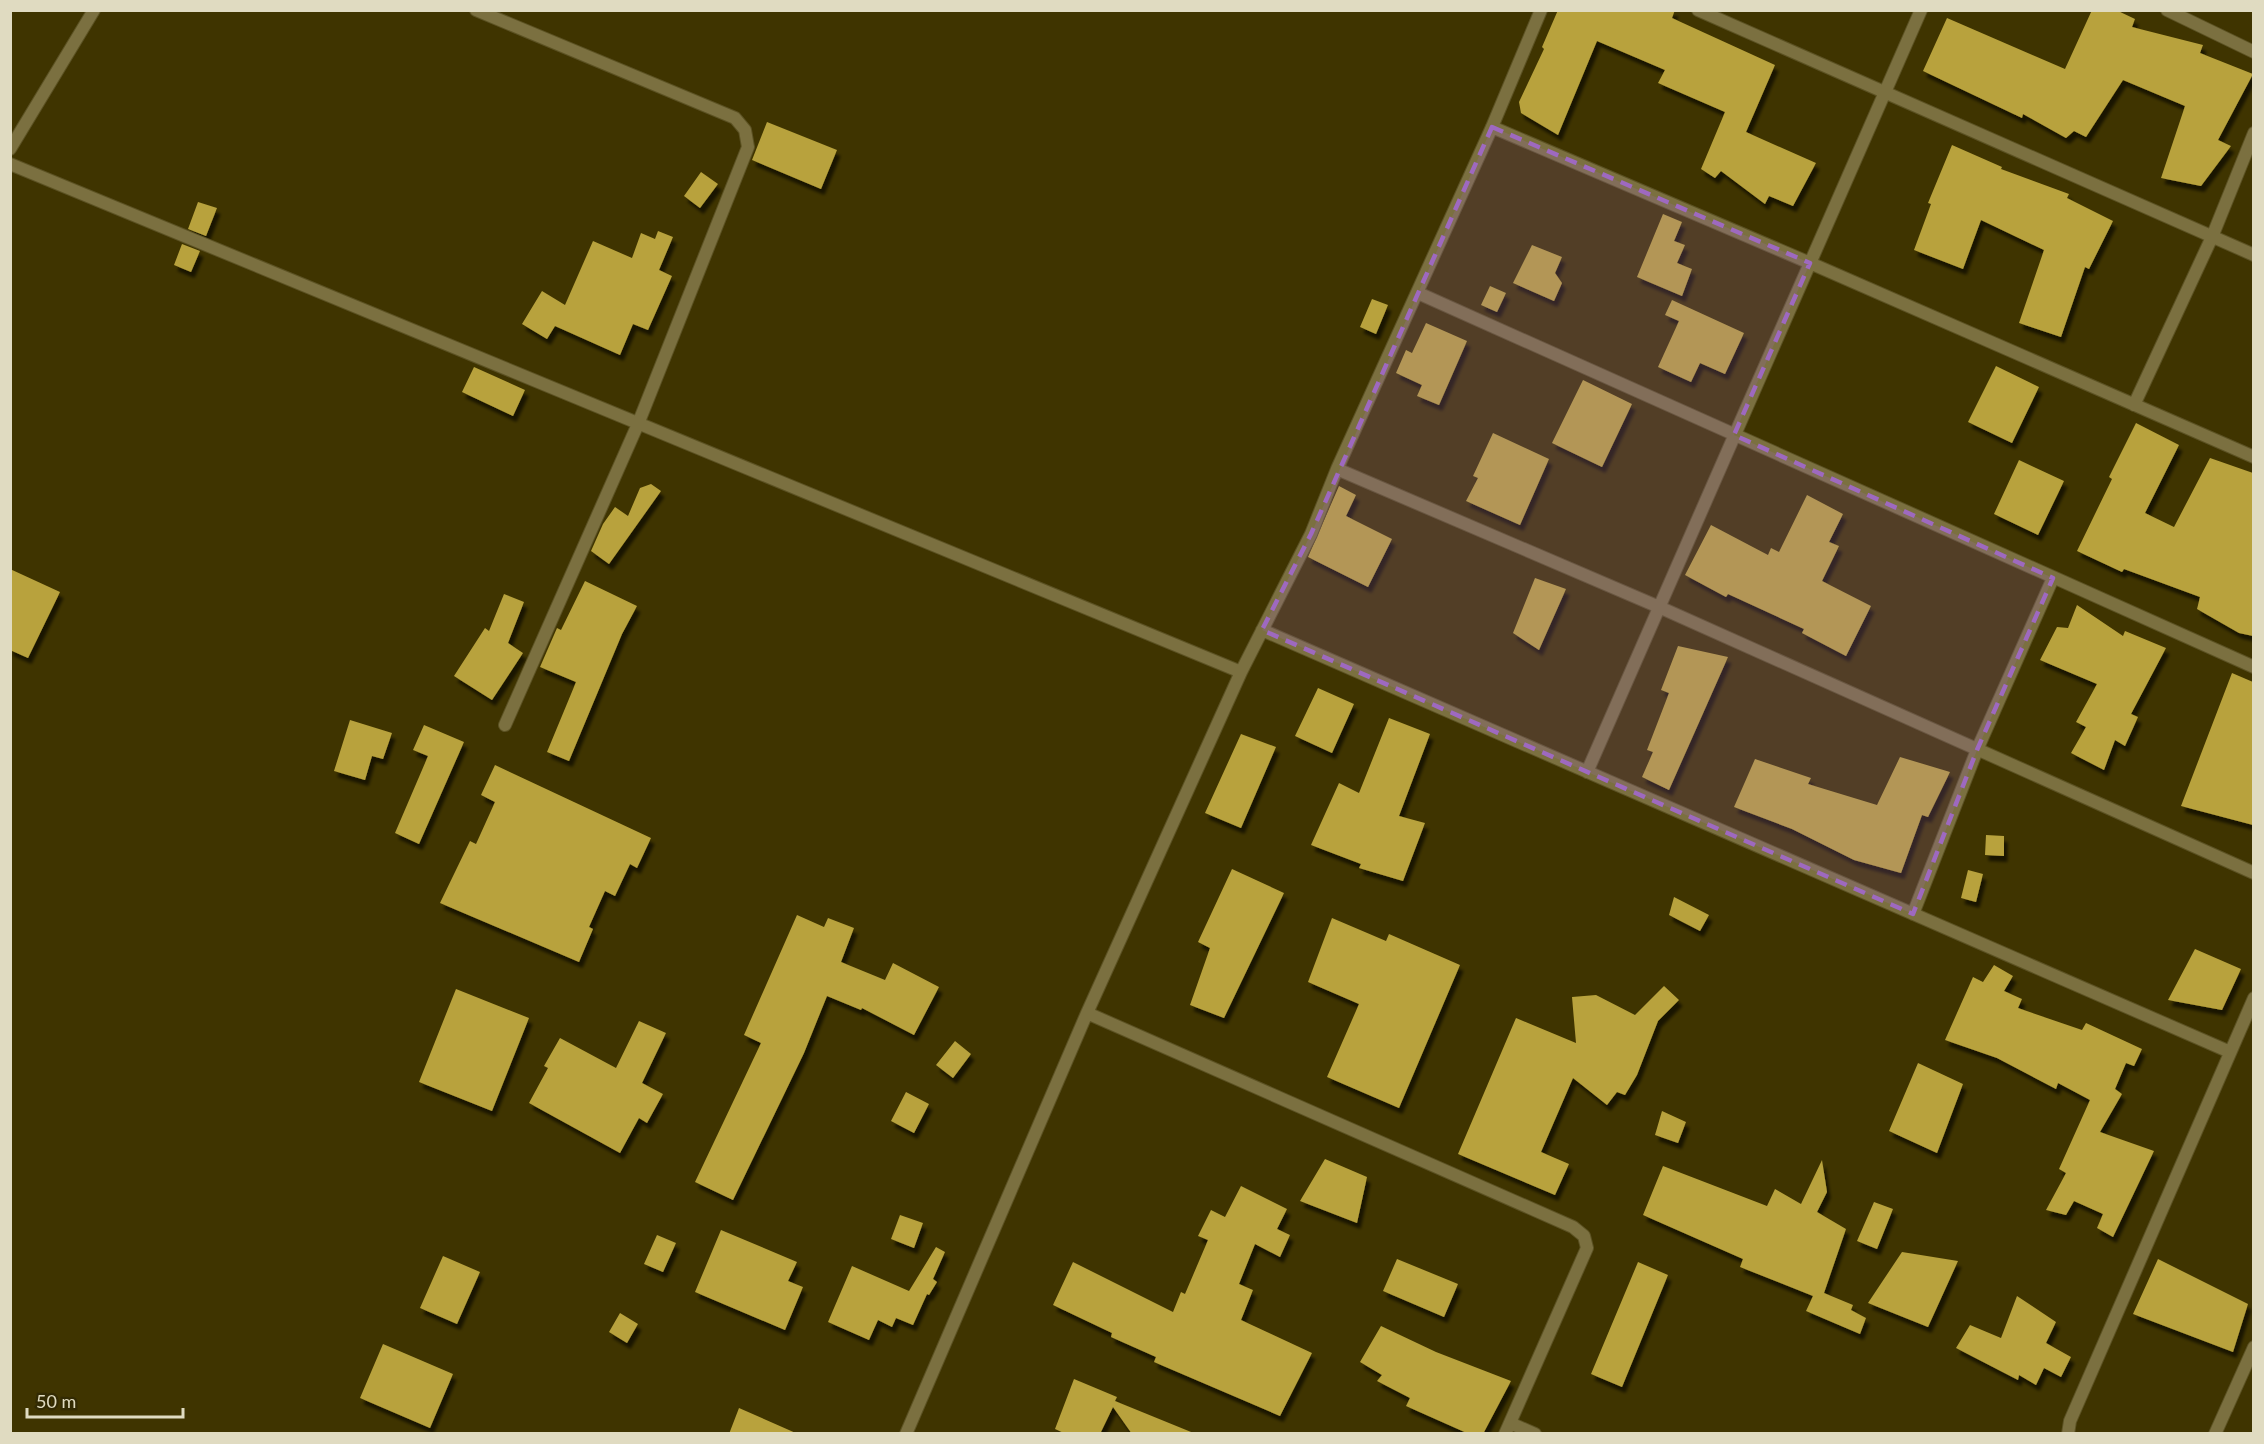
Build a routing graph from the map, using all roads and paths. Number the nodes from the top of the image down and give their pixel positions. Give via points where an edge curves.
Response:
1 (94, 10) edge
2 (476, 10) edge
3 (1541, 10) edge
4 (1698, 10) edge
5 (1921, 10) edge
6 (2167, 10) edge
7 (2253, 52) edge
8 (1885, 94) junction
9 (1492, 127) junction
10 (2253, 133) edge
11 (10, 149) edge
12 (10, 164) edge
13 (2212, 237) junction
14 (2253, 255) edge
15 (1810, 262) junction
16 (1418, 293) junction
17 (2134, 405) junction
18 (638, 424) junction
19 (1734, 435) junction
20 (2253, 457) edge
21 (1337, 470) junction
22 (2053, 578) junction
23 (1659, 607) junction
24 (1262, 630) junction
25 (2253, 667) edge
26 (1241, 672) junction
27 (505, 725) dead end
28 (1977, 750) junction
29 (1587, 772) junction
30 (2253, 873) edge
31 (1913, 914) junction
32 (2253, 998) edge
33 (1087, 1013) junction
34 (2230, 1053) junction
35 (2253, 1347) edge
36 (1507, 1428) edge
37 (906, 1434) edge
38 (1535, 1434) edge
39 (2068, 1434) edge
40 (2215, 1434) edge

1 - 11 street
2 - 18 street via 735,118 745,130 748,147
3 - 9 street
4 - 8 street
5 - 8 street
6 - 7 street
8 - 13 street
8 - 15 street
9 - 15 street
9 - 16 street
10 - 13 street
12 - 18 street
13 - 14 street
13 - 17 street
15 - 17 street
15 - 19 street
16 - 19 street
16 - 21 street
17 - 20 street
18 - 26 street
18 - 27 street
19 - 22 street
19 - 23 street
21 - 23 street
21 - 24 street via 1311,534
22 - 25 street
22 - 28 street
23 - 28 street
23 - 29 street
24 - 26 street
24 - 29 street
26 - 33 street
28 - 30 street
28 - 31 street
29 - 31 street
31 - 34 street
32 - 34 street
33 - 36 street via 1573,1227 1584,1236 1587,1248
33 - 37 street
34 - 39 street via 2070,1421
35 - 40 street
36 - 38 street

